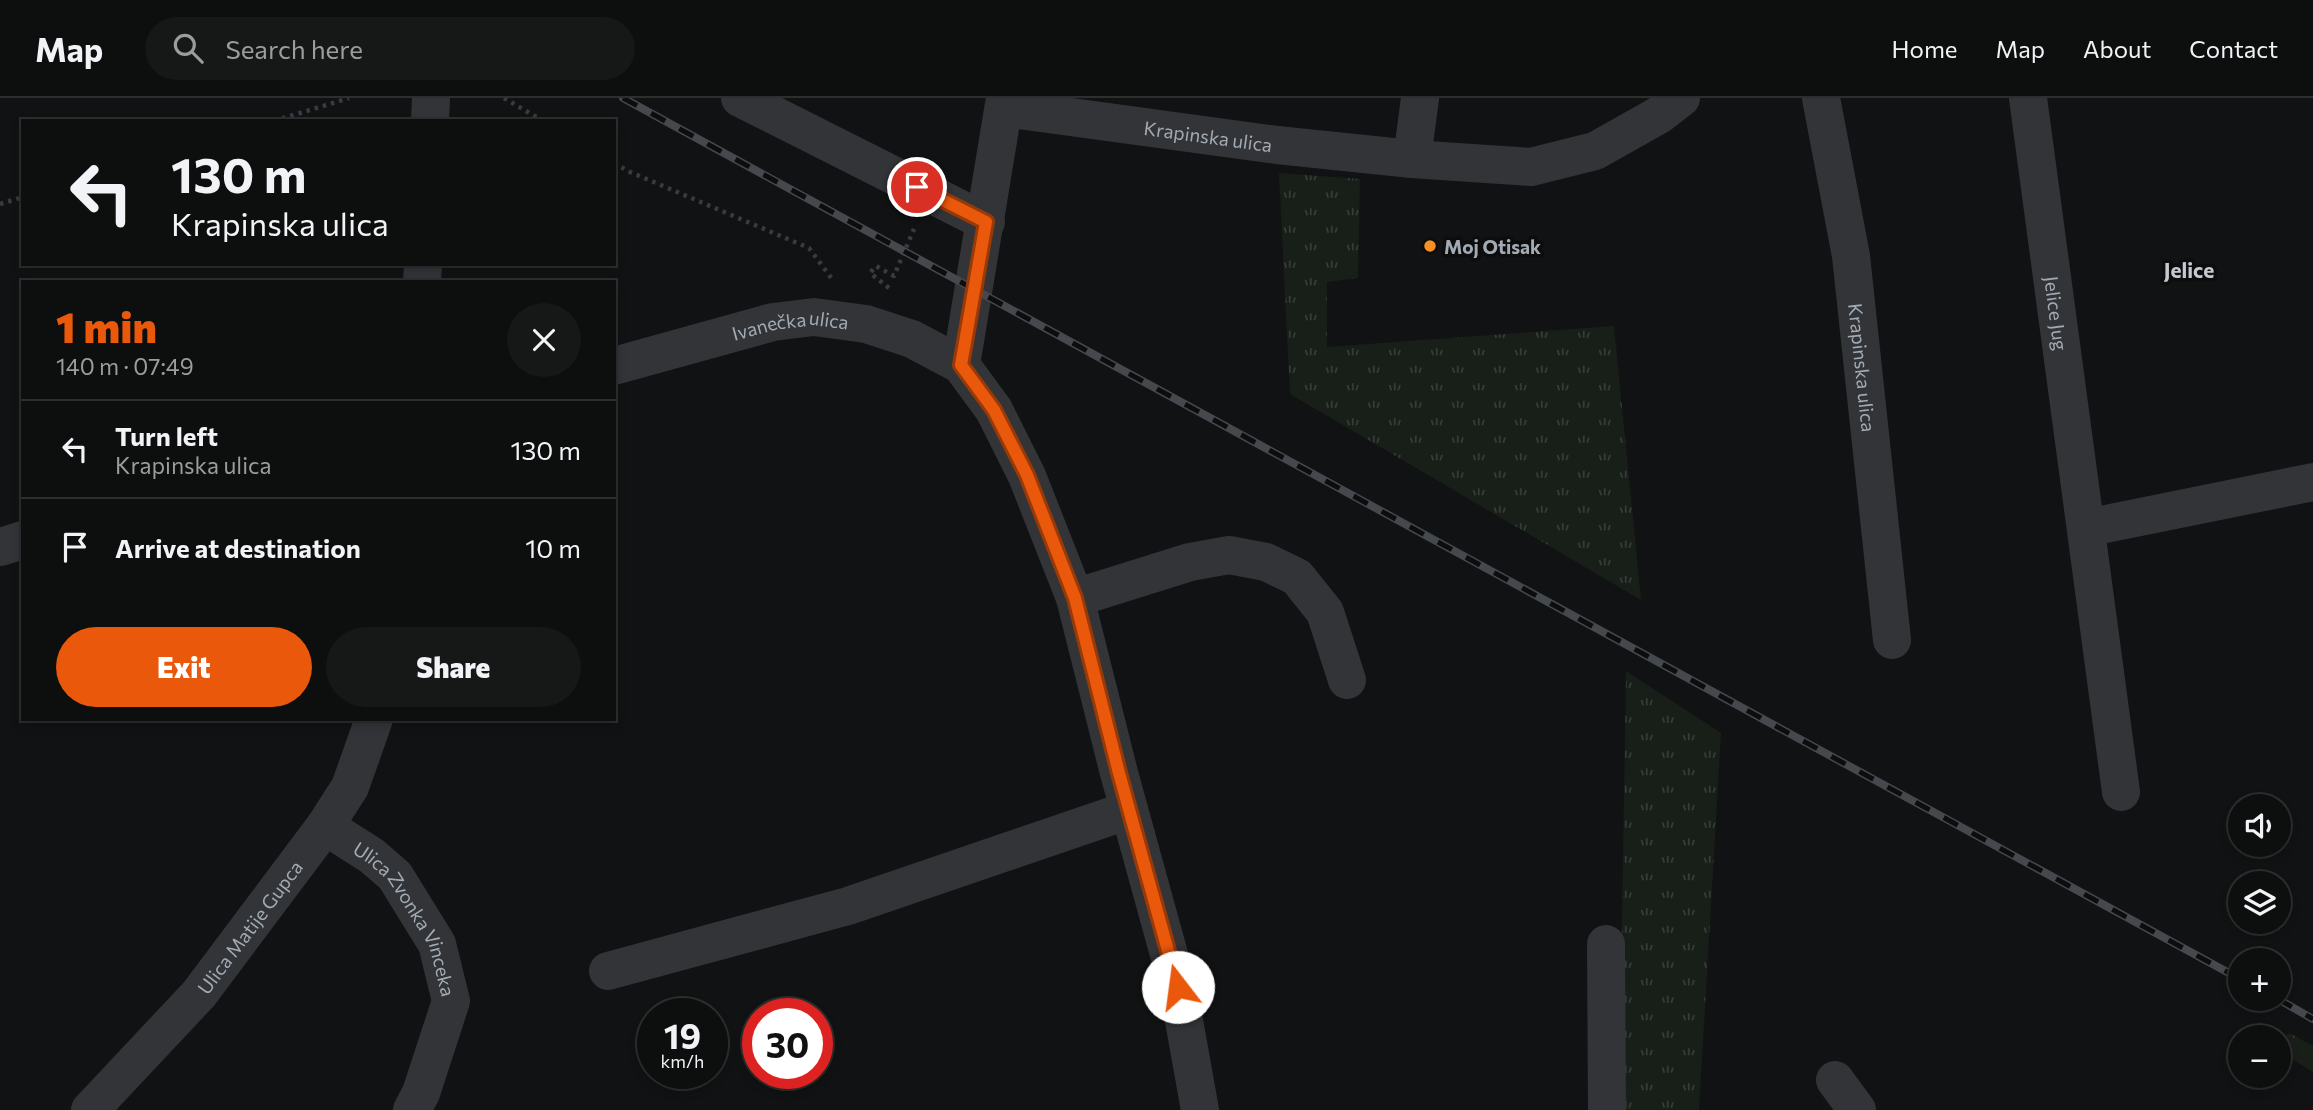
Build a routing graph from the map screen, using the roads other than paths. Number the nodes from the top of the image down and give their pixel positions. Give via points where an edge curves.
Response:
1 (431, 98) edge
2 (740, 98) edge
3 (1420, 98) edge
4 (1681, 98) edge
5 (1822, 98) edge
6 (2028, 98) edge
7 (1005, 103) edge
8 (430, 119) edge
9 (1412, 159) junction
10 (986, 222) junction
11 (616, 365) edge
12 (961, 365) junction
13 (2313, 482) edge
14 (2086, 528) junction
15 (21, 541) edge
16 (0, 547) edge
17 (1075, 598) junction
18 (1892, 640) dead end
19 (1347, 680) dead end
20 (373, 721) edge
21 (2121, 792) dead end
22 (1129, 810) junction
23 (325, 826) junction
24 (1605, 944) dead end
25 (608, 971) dead end
26 (1835, 1080) dead end
27 (90, 1110) edge
28 (412, 1110) edge
29 (1200, 1110) edge
30 (1607, 1110) edge
31 (1857, 1110) edge

1 - 8 street
2 - 10 street
3 - 9 street
4 - 9 street, Krapinska ulica via 1595,151 1531,167
5 - 18 street, Krapinska ulica via 1851,256
6 - 14 street, Jelice Jug
7 - 9 street, Krapinska ulica via 1278,145
7 - 10 street
10 - 12 street
11 - 12 street, Ivanečka ulica via 773,321 876,309 912,338
12 - 17 street via 994,410 1027,475
13 - 14 street
14 - 21 street, Jelice Jug
15 - 16 street
17 - 19 street via 1190,562 1229,555 1266,562 1297,577 1325,612
17 - 22 street
20 - 23 street, Ulica Matije Gupca via 350,786
22 - 25 street via 848,906
22 - 29 street via 1178,987
23 - 27 street, Ulica Matije Gupca via 199,994
23 - 28 street, Ulica Zvonka Vinceka via 395,876 437,944 452,1001
24 - 30 street
26 - 31 street

